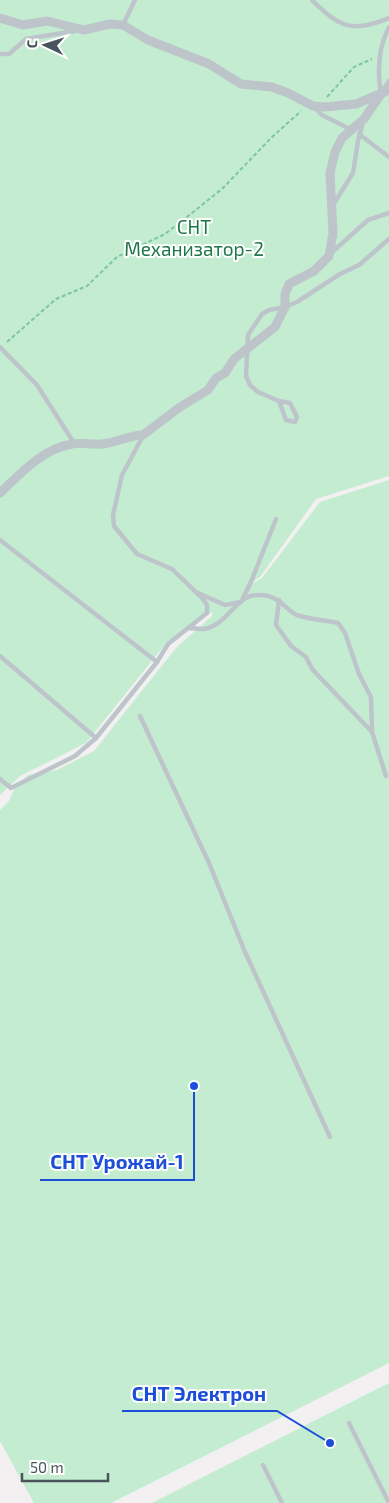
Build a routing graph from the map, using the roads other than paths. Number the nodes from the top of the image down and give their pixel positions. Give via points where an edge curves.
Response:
1 (135, 0) edge
2 (312, 0) edge
3 (0, 18) edge
4 (389, 18) edge
5 (123, 25) junction
6 (389, 27) edge
7 (84, 30) junction
8 (0, 54) edge
9 (389, 80) edge
10 (385, 92) edge
11 (313, 106) junction
12 (356, 132) junction
13 (389, 158) edge
14 (331, 208) junction
15 (389, 212) edge
16 (389, 239) edge
17 (329, 256) junction
18 (285, 307) junction
19 (0, 348) edge
20 (246, 349) junction
21 (279, 401) junction
22 (143, 435) junction
23 (74, 443) junction
24 (1, 491) edge
25 (276, 519) dead end
26 (0, 540) edge
27 (194, 591) junction
28 (279, 600) junction
29 (240, 602) junction
30 (188, 628) junction
31 (0, 656) edge
32 (157, 662) junction
33 (140, 716) dead end
34 (372, 732) junction
35 (96, 738) junction
36 (386, 776) dead end
37 (0, 780) edge
38 (330, 1137) dead end
39 (349, 1423) dead end
40 (264, 1465) dead end
41 (282, 1503) edge
42 (389, 1503) edge

1 - 5 lane
2 - 4 lane via 328,17 354,28
3 - 7 street via 23,26 47,21
5 - 7 street via 110,24
5 - 11 street via 148,40 209,64 241,84 272,88
6 - 10 lane via 380,43 378,77
7 - 8 lane via 26,39 9,54
9 - 10 lane
10 - 11 street via 356,104 325,108
10 - 12 street
11 - 12 lane via 322,115
12 - 13 lane
12 - 14 lane via 353,173
12 - 14 street via 342,138 335,152 330,173
14 - 17 street via 333,233
15 - 17 lane via 368,220
16 - 18 lane via 359,265
17 - 18 street via 314,271 289,284
18 - 20 street via 275,327
18 - 20 lane via 262,314 248,335
19 - 23 lane via 37,385
20 - 21 lane via 246,376 250,385
20 - 22 street via 208,390
21 - 21 lane via 286,420 295,422 297,417 290,403
22 - 23 street via 102,444
22 - 27 lane via 122,476 113,516 114,526 136,554 172,569
23 - 24 street via 38,458
25 - 29 lane
26 - 32 lane
27 - 29 lane via 225,604
27 - 30 lane via 207,605 207,613
28 - 29 lane via 255,594
28 - 34 lane via 276,625 291,646 306,657 312,669
28 - 34 lane via 298,616 338,623 371,697
29 - 30 lane via 226,618 205,629
30 - 32 lane via 168,644
31 - 35 lane
32 - 35 lane
33 - 38 lane
34 - 36 lane
35 - 37 lane via 75,756 11,788
39 - 42 lane
40 - 41 lane

